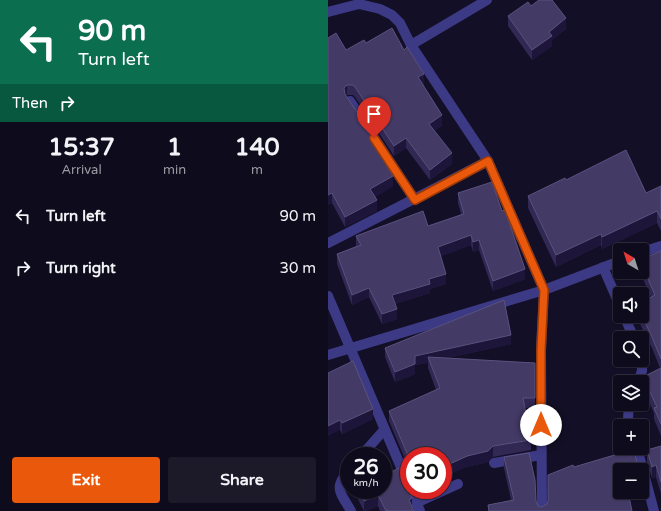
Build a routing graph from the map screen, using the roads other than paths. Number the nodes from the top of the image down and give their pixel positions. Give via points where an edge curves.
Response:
1 (487, 0) edge
2 (328, 12) edge
3 (411, 45) junction
4 (350, 101) edge
5 (488, 161) junction
6 (415, 200) junction
7 (328, 242) edge
8 (661, 246) edge
9 (649, 250) edge
10 (613, 264) edge
11 (604, 267) junction
12 (613, 289) edge
13 (544, 290) junction
14 (328, 296) edge
15 (350, 349) junction
16 (328, 355) edge
17 (384, 430) junction
18 (369, 447) edge
19 (541, 455) junction
20 (639, 455) edge
21 (494, 463) dead end
22 (400, 466) edge
23 (458, 484) dead end
24 (345, 499) edge
25 (418, 507) edge
26 (351, 511) edge
27 (542, 511) edge
28 (654, 511) edge

1 - 3 street
2 - 3 street via 359,4 380,9 400,23
3 - 5 street
4 - 6 street
5 - 6 street
5 - 13 street
6 - 7 street
8 - 9 street
10 - 11 street
11 - 12 street
11 - 13 street
13 - 15 street
13 - 19 street
14 - 15 street
15 - 16 street
15 - 17 street
17 - 18 street
17 - 22 street
19 - 21 street
19 - 27 street
20 - 28 street
23 - 25 street
24 - 26 street

